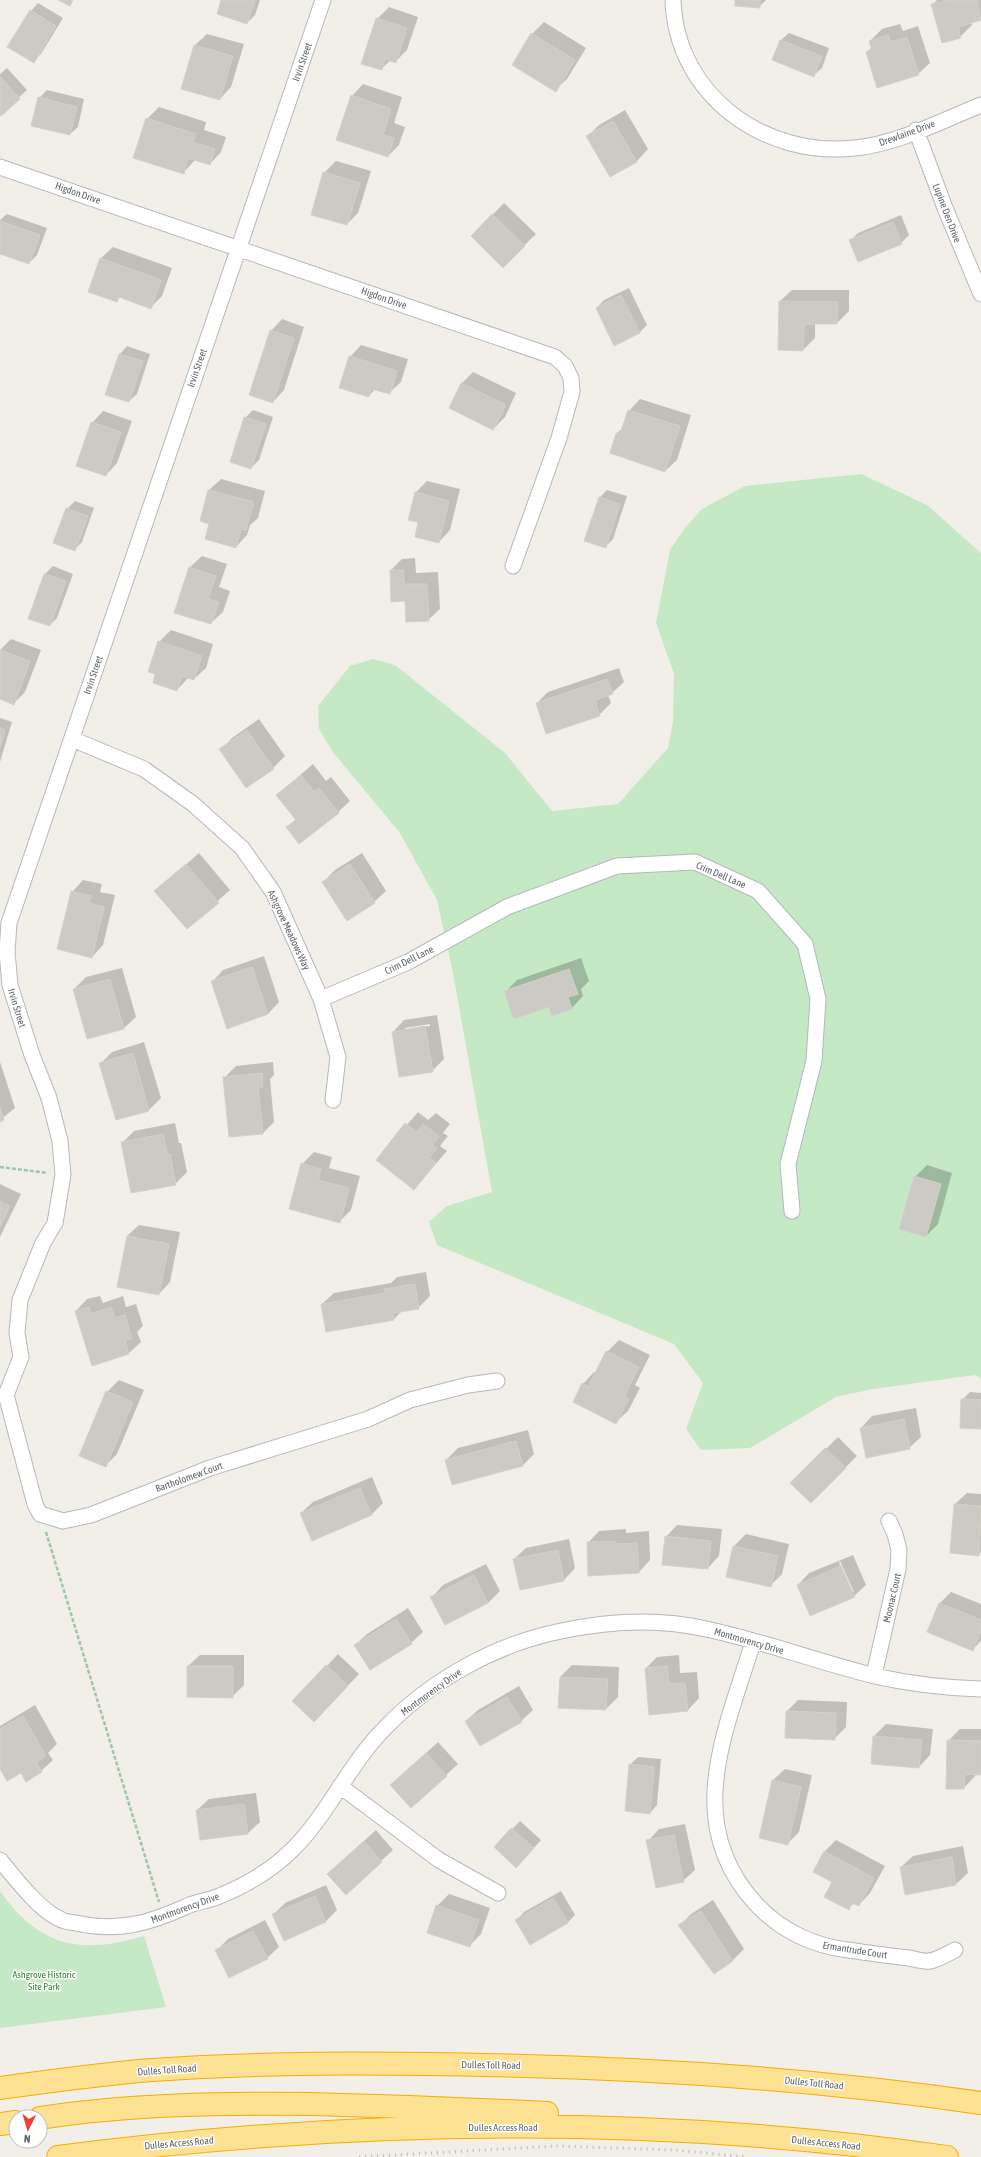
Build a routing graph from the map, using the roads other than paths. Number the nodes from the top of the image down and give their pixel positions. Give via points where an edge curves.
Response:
1 (323, 0) edge
2 (673, 0) edge
3 (981, 105) edge
4 (916, 130) junction
5 (0, 167) edge
6 (239, 248) junction
7 (981, 294) edge
8 (513, 566) dead end
9 (72, 739) junction
10 (322, 999) junction
11 (333, 1100) dead end
12 (792, 1211) dead end
13 (497, 1381) dead end
14 (40, 1514) joint
15 (889, 1521) dead end
16 (753, 1642) junction
17 (874, 1675) junction
18 (981, 1689) edge
19 (340, 1786) junction
20 (0, 1860) edge
21 (498, 1893) dead end
22 (955, 1950) dead end
23 (0, 2088) edge
24 (981, 2103) edge
25 (48, 2117) edge
26 (709, 2132) junction
27 (58, 2157) edge
28 (947, 2157) edge

1 - 6 street, Irvin Street
2 - 4 street, Drewlaine Drive via 678,33 698,80 714,100 750,127 805,147 833,150 878,144
3 - 4 street, Drewlaine Drive
4 - 7 street, Lupine Den Drive via 950,222
5 - 6 street, Higdon Drive
6 - 8 street, Higdon Drive via 555,357 565,366 571,378 572,392 557,445
6 - 9 street, Irvin Street
9 - 10 street, Ashgrove Meadows Way via 144,768 193,804 242,848 273,892
9 - 14 street, Irvin Street via 9,923 7,952 10,985 32,1055 49,1098 60,1141 63,1175 55,1223 43,1243 20,1300 17,1333 21,1357 6,1395 35,1504
10 - 11 street, Ashgrove Meadows Way via 338,1057
10 - 12 street, Crim Dell Lane via 408,962 507,907 617,866 695,862 758,891 805,944 818,1000 814,1061 788,1164
13 - 14 street, Bartholomew Court via 468,1385 410,1400 368,1419 210,1468 91,1516 64,1521
15 - 17 street, Moonac Court via 899,1550 898,1569
16 - 17 street, Montmorency Drive
16 - 19 street, Montmorency Drive via 706,1628 633,1622 558,1631 521,1642 490,1654 455,1673 412,1703 368,1747
16 - 22 street, Ermantrude Court via 717,1764 713,1796 719,1841 729,1866 745,1892 763,1912 787,1929 817,1944 930,1961
17 - 18 street, Montmorency Drive via 917,1684
19 - 20 street, Montmorency Drive via 312,1828 270,1869 216,1898 187,1906 164,1917 122,1927 86,1925 58,1919 31,1897
19 - 21 street via 439,1860
23 - 24 highway, Dulles Toll Road via 90,2076 207,2067 341,2063 426,2064 577,2067 721,2074
25 - 26 highway via 123,2108 198,2104 354,2105 569,2114
26 - 27 highway, Dulles Access Road via 596,2127 404,2128 158,2145
26 - 28 highway, Dulles Access Road

